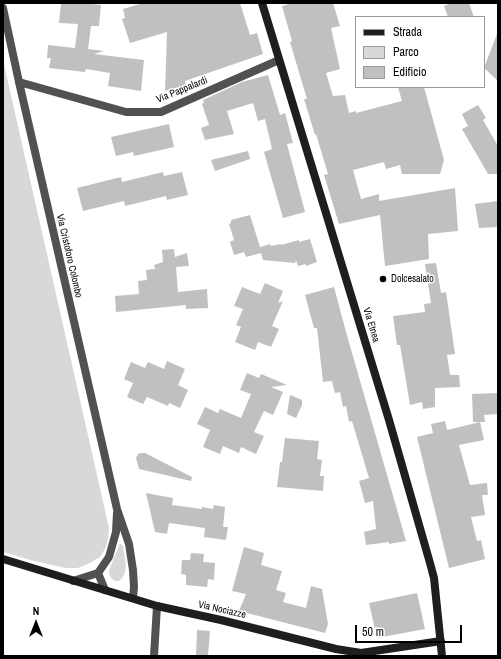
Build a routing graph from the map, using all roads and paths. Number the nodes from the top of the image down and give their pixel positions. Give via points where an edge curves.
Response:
1 (262, 3) edge
2 (3, 8) edge
3 (280, 60) junction
4 (19, 82) junction
5 (117, 509) junction
6 (3, 559) edge
7 (98, 573) junction
8 (73, 581) junction
9 (105, 590) junction
10 (133, 598) junction
11 (157, 606) junction
12 (441, 641) junction
13 (154, 656) edge
14 (442, 656) edge

1 - 3 main road, Via Etnea
2 - 4 street, Via Cristoforo Colombo
3 - 4 street, Via Pappalardi via 161,112 126,112
3 - 12 main road, Via Etnea via 430,563
4 - 5 street, Via Cristoforo Colombo
5 - 7 street via 116,532 110,557
5 - 10 street via 129,544 133,570
6 - 8 main road, Via Nociazze
7 - 8 street
7 - 9 street
8 - 9 main road, Via Nociazze
9 - 10 main road, Via Nociazze
10 - 11 main road, Via Nociazze
11 - 12 main road, Via Nociazze via 361,653
11 - 13 street
12 - 14 main road, Via Etnea

